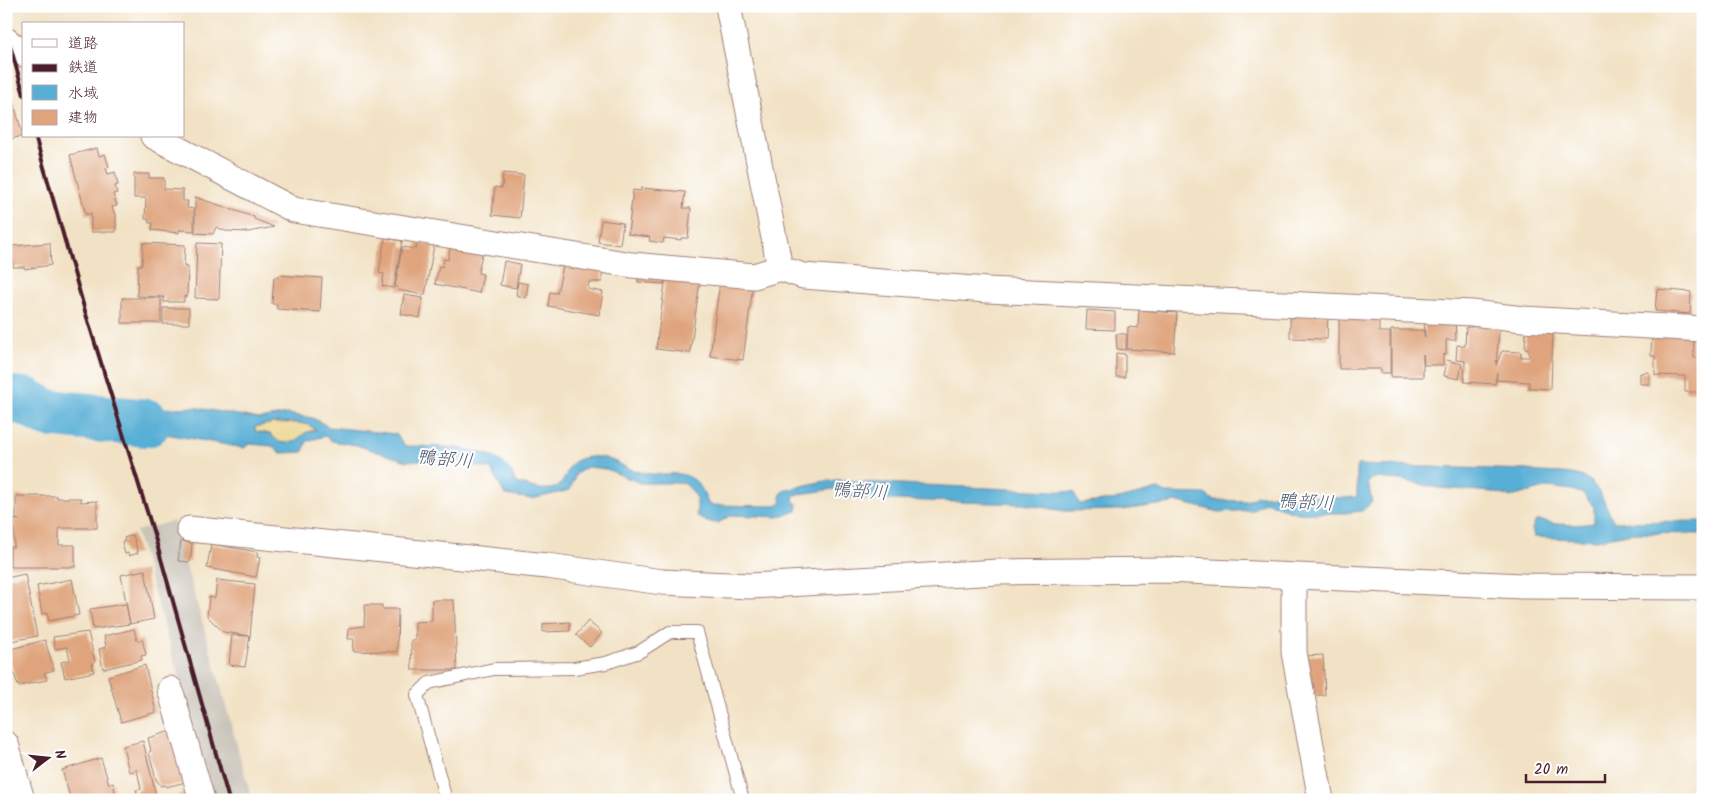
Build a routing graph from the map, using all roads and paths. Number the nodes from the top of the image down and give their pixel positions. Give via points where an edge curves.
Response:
1 (728, 6) edge
2 (6, 40) edge
3 (22, 52) edge
4 (157, 138) edge
5 (780, 268) junction
6 (1703, 329) edge
7 (189, 529) dead end
8 (1294, 576) junction
9 (1703, 587) edge
10 (170, 689) dead end
11 (6, 744) edge
12 (22, 800) edge
13 (202, 800) edge
14 (446, 800) edge
15 (743, 800) edge
16 (1321, 800) edge

1 - 5 street
2 - 3 street
4 - 5 street via 294,210 632,265 754,276
5 - 6 street via 803,276 986,290 1472,313
7 - 8 street via 547,566 662,582 730,585 998,572 1156,570
8 - 9 street via 1523,586
8 - 16 street via 1294,652
10 - 13 street
11 - 12 street
14 - 15 lane via 417,695 429,683 494,669 574,668 606,663 639,652 670,632 697,632

